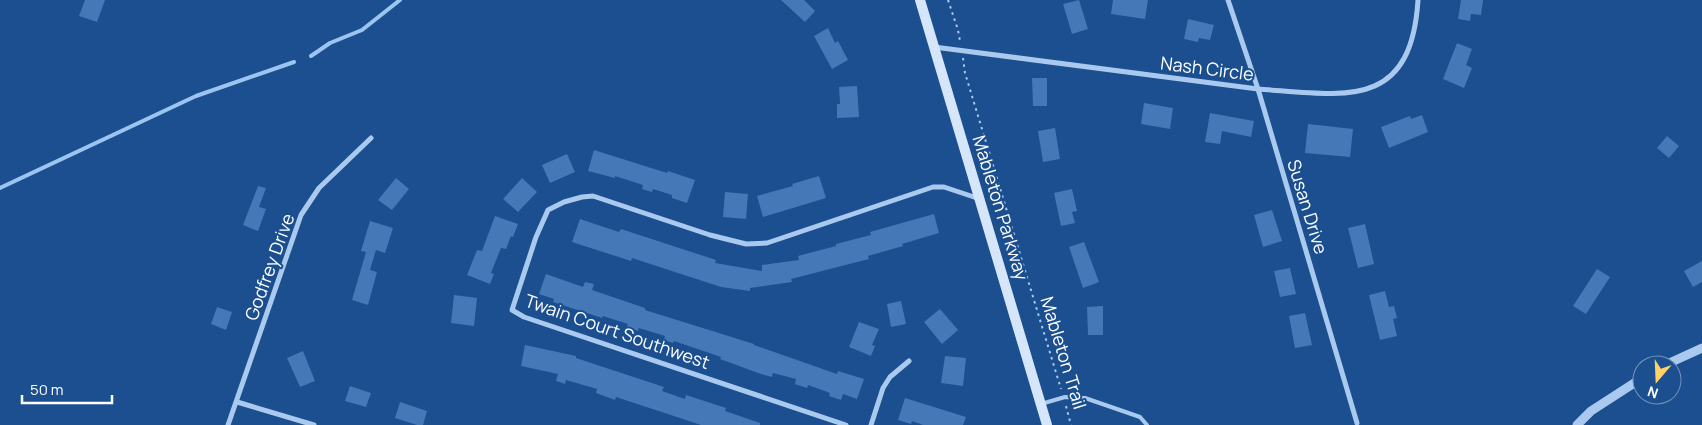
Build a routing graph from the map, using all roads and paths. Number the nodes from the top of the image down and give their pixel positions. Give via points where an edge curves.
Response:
1 (920, 0) edge
2 (948, 0) edge
3 (1228, 0) edge
4 (1418, 0) edge
5 (934, 47) junction
6 (961, 50) junction
7 (1258, 89) junction
8 (371, 138) dead end
9 (980, 199) junction
10 (1702, 348) edge
11 (1682, 357) edge
12 (909, 361) dead end
13 (1632, 384) edge
14 (1063, 398) junction
15 (237, 402) junction
16 (1041, 404) junction
17 (1357, 423) dead end
18 (228, 425) edge
19 (314, 425) edge
20 (846, 425) edge
21 (871, 425) edge
22 (1047, 425) edge
23 (1071, 425) edge
24 (1148, 425) edge
25 (1578, 425) edge

1 - 5 main road, Mableton Parkway
2 - 6 path, Mableton Trail
3 - 7 street, Susan Drive
4 - 7 street, Nash Circle via 1417,23 1409,50 1398,70 1385,81 1358,92 1306,93
5 - 6 street, Nash Circle
5 - 9 main road, Mableton Parkway
6 - 7 street, Nash Circle
6 - 14 path, Mableton Trail via 965,73
7 - 17 street, Susan Drive
8 - 15 street, Godfrey Drive via 319,188 301,215
9 - 16 main road, Mableton Parkway
9 - 20 street, Twain Court Southwest via 933,187 767,243 746,244 593,196 564,202 548,210 512,310 524,317
10 - 11 street
12 - 21 street via 890,377 883,388
13 - 25 street via 1591,411
14 - 16 lane
14 - 23 path, Mableton Trail
14 - 24 lane via 1086,398 1140,417
15 - 18 street, Godfrey Drive
15 - 19 street
16 - 22 main road, Mableton Parkway

